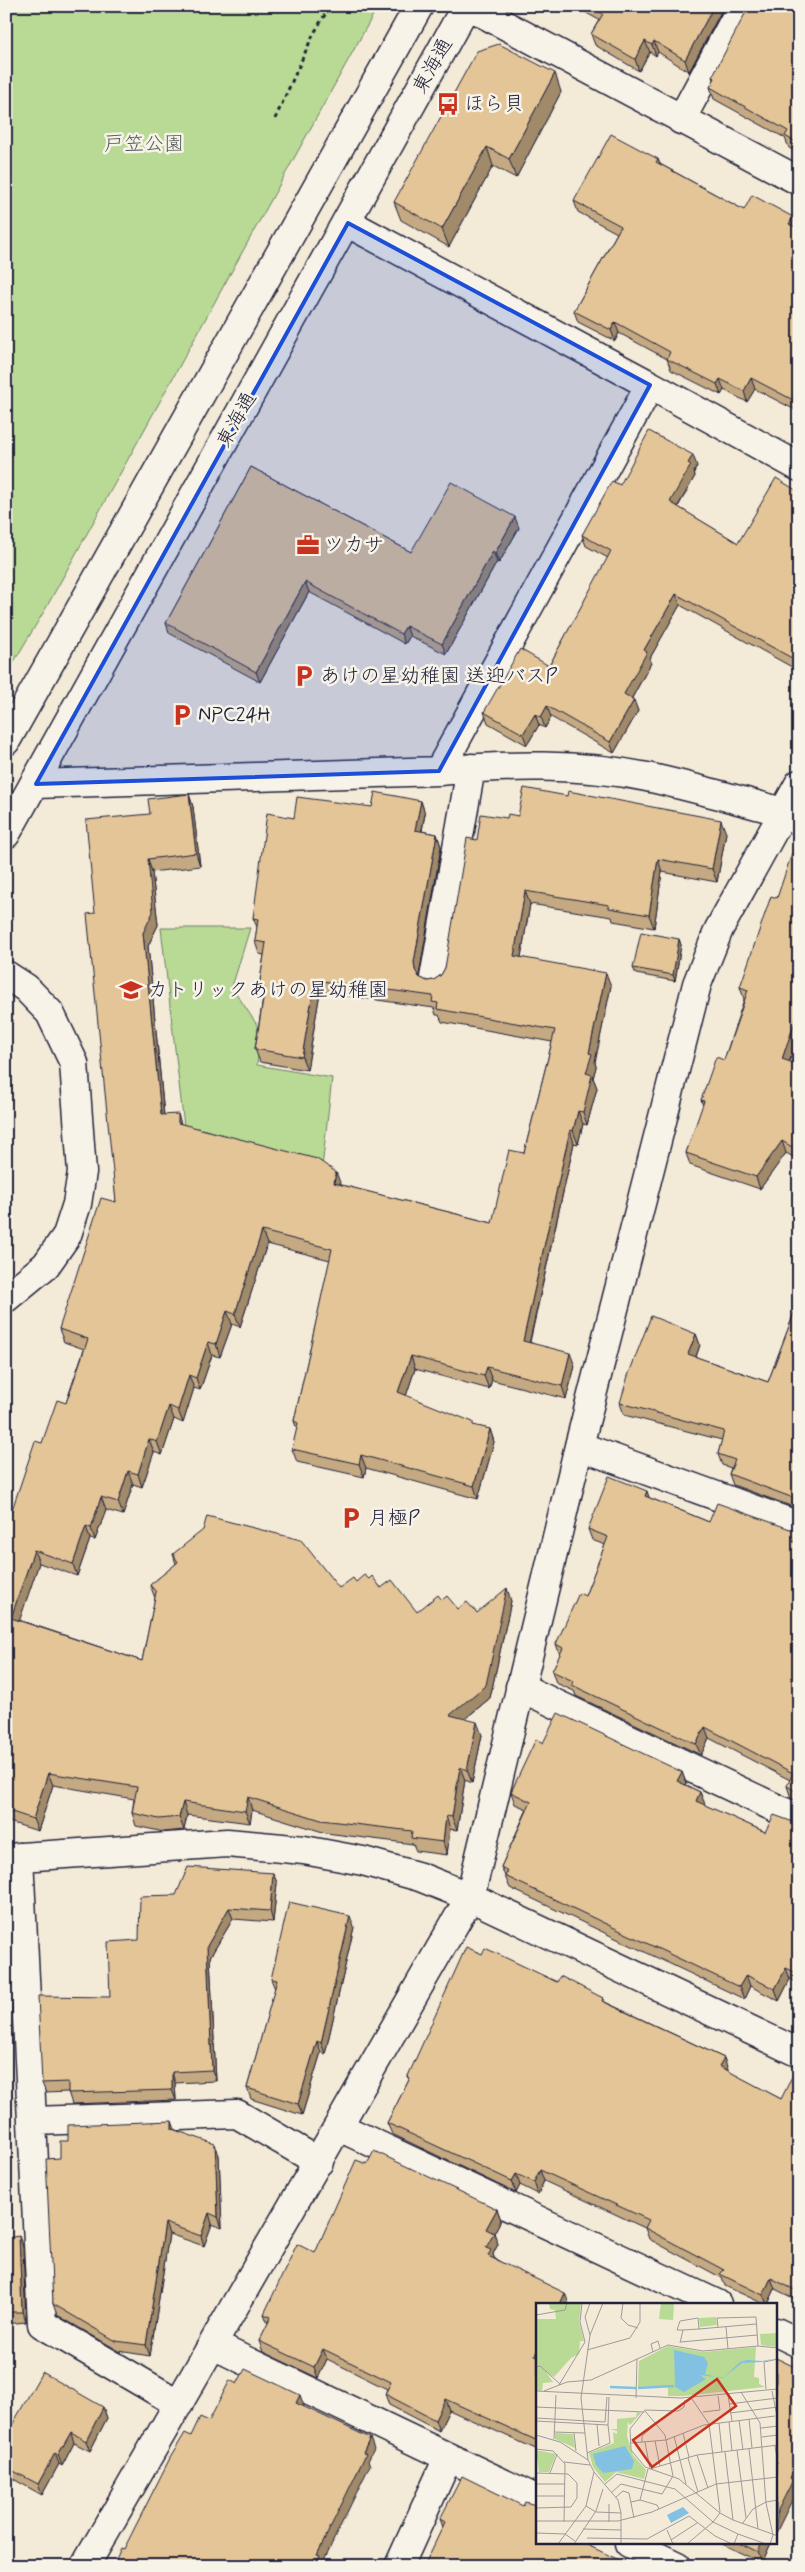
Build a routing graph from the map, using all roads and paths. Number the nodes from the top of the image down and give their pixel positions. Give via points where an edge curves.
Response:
1 (330, 6) edge
2 (419, 6) edge
3 (468, 6) edge
4 (742, 6) edge
5 (275, 119) dead end
6 (681, 120) junction
7 (799, 181) edge
8 (348, 223) junction
9 (650, 384) junction
10 (799, 467) edge
11 (6, 741) edge
12 (471, 768) junction
13 (438, 771) junction
14 (36, 784) junction
15 (799, 784) edge
16 (791, 816) edge
17 (6, 834) edge
18 (6, 975) edge
19 (434, 978) edge
20 (6, 1298) edge
21 (579, 1446) junction
22 (799, 1526) edge
23 (520, 1688) junction
24 (799, 1819) edge
25 (12, 1858) edge
26 (470, 1897) junction
27 (799, 2053) edge
28 (32, 2121) junction
29 (338, 2127) junction
30 (319, 2162) junction
31 (715, 2303) edge
32 (778, 2333) edge
33 (799, 2343) edge
34 (213, 2345) junction
35 (179, 2404) junction
36 (448, 2458) junction
37 (536, 2499) edge
38 (631, 2544) edge
39 (86, 2566) edge
40 (399, 2566) edge
41 (677, 2566) edge

1 - 5 path via 313,35
2 - 11 street, 東海通
3 - 6 street
3 - 8 street, 東海通
4 - 6 street
6 - 7 street
8 - 9 street
8 - 14 street, 東海通
9 - 10 street
9 - 13 street
12 - 13 street
12 - 16 street via 574,768 646,777
12 - 19 street
13 - 14 street
14 - 17 street, 東海通
15 - 16 street
16 - 21 street via 719,929 697,984
18 - 20 street via 26,988 50,1013 74,1063 82,1172 77,1204 66,1235 46,1265
21 - 22 street
21 - 23 street
23 - 24 street
23 - 26 street
25 - 26 street via 227,1843 294,1849 382,1866
25 - 28 street
26 - 27 street
26 - 29 street
28 - 30 street via 237,2114
28 - 35 street via 42,2324
29 - 30 street
29 - 31 street
30 - 34 street
32 - 33 street
34 - 35 street
34 - 36 street
35 - 39 street
36 - 37 street
36 - 40 street
38 - 41 street

